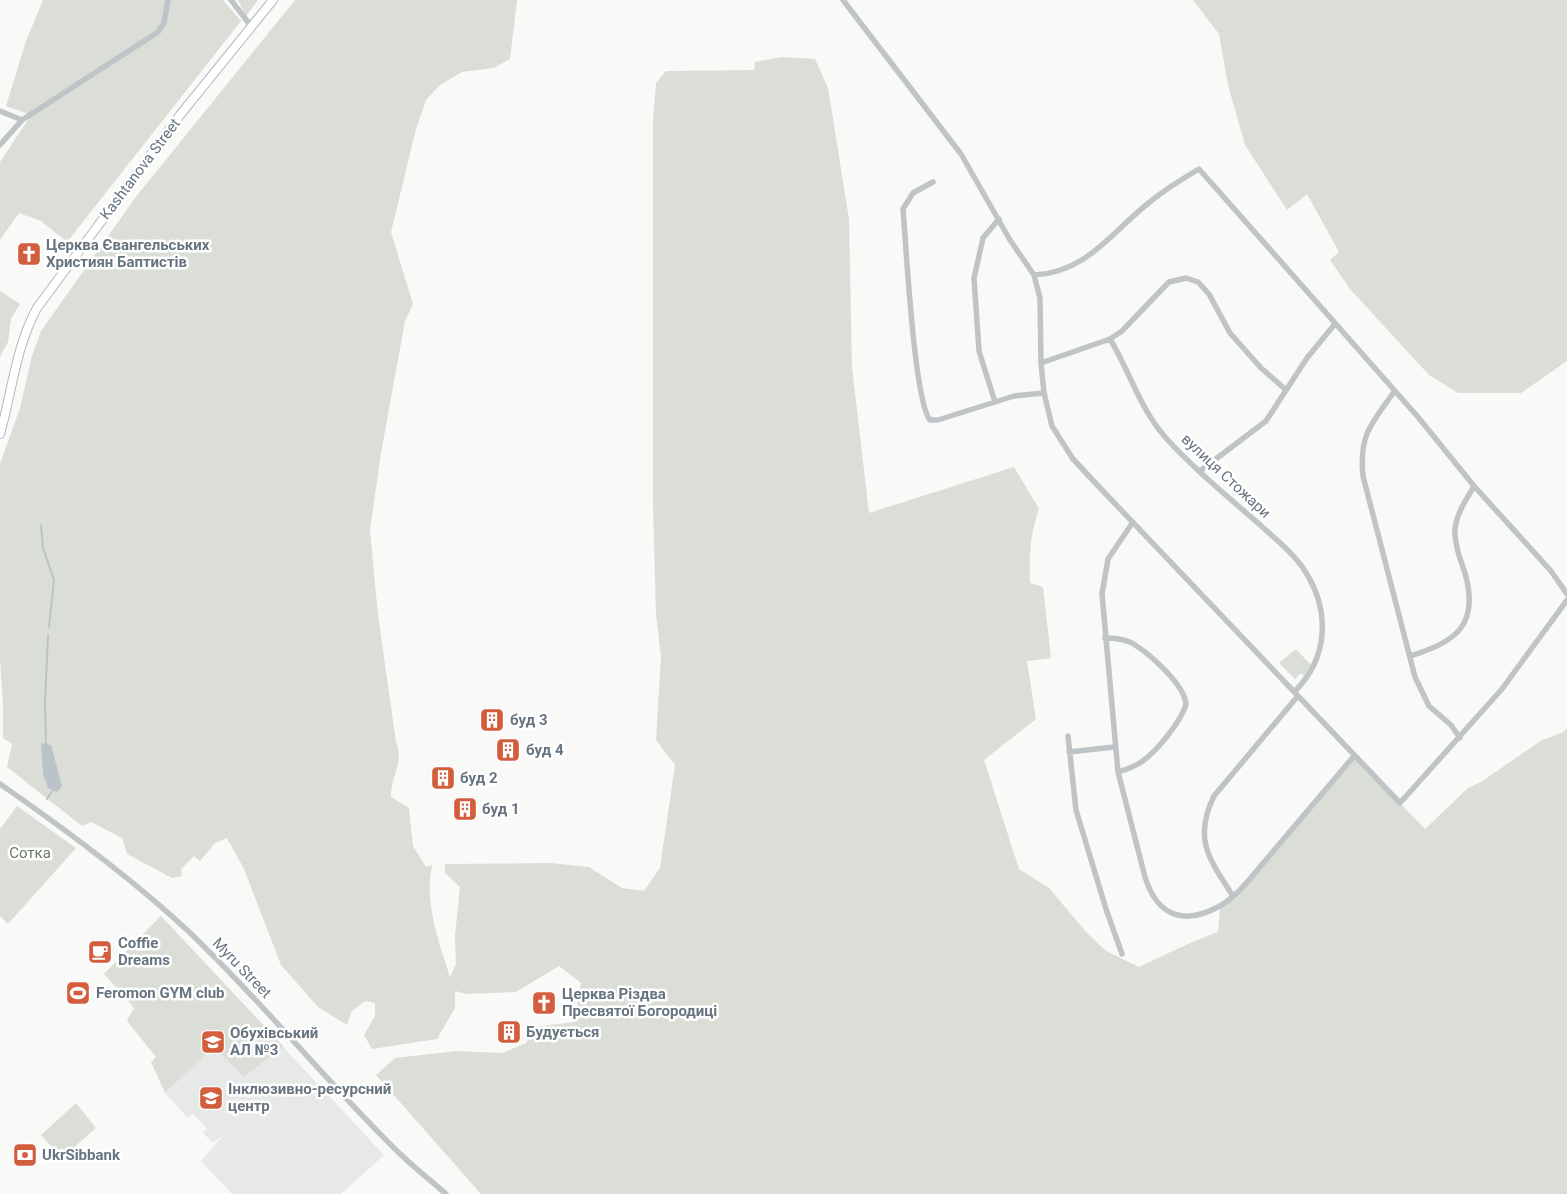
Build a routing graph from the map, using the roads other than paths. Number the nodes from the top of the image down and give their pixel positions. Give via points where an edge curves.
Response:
1 (168, 0) edge
2 (231, 0) edge
3 (273, 0) edge
4 (843, 0) edge
5 (251, 26) junction
6 (0, 111) edge
7 (22, 120) junction
8 (0, 145) edge
9 (933, 182) dead end
10 (999, 219) junction
11 (1034, 275) junction
12 (1334, 325) junction
13 (1110, 340) junction
14 (1041, 363) junction
15 (1285, 389) junction
16 (1394, 392) junction
17 (1044, 393) junction
18 (995, 402) junction
19 (0, 434) edge
20 (1200, 470) junction
21 (1474, 486) junction
22 (1133, 522) junction
23 (1567, 594) edge
24 (1567, 600) edge
25 (1105, 638) junction
26 (1410, 656) junction
27 (1295, 694) junction
28 (1068, 736) dead end
29 (1460, 738) junction
30 (1114, 747) junction
31 (1069, 752) junction
32 (1354, 756) junction
33 (1118, 772) junction
34 (0, 784) edge
35 (1232, 896) junction
36 (1122, 954) dead end
37 (446, 1194) edge

1 - 7 street via 164,23 158,32
2 - 5 street
3 - 5 main road, Kashtanova Street
4 - 10 street via 961,154
5 - 19 main road, Kashtanova Street via 139,169 37,308 28,324
6 - 7 street
7 - 8 street
9 - 18 street via 913,193 903,209 916,355 925,413 930,420 938,420
10 - 11 street
10 - 18 street via 983,238 974,278 979,351
11 - 12 street via 1065,269 1091,256 1150,201 1199,169
11 - 14 street via 1040,298
12 - 15 street
12 - 16 street
13 - 14 street
13 - 15 street via 1169,282 1186,278 1198,282 1209,294 1230,333
13 - 20 street, вулиця Стожари via 1149,415
14 - 17 street
15 - 20 street via 1266,421
16 - 21 street
16 - 26 street via 1369,428 1361,457 1363,476
17 - 18 street
17 - 22 street via 1052,426 1063,446
20 - 27 street, вулиця Стожари via 1286,548 1305,570 1314,587 1322,618 1321,647 1312,671
21 - 23 street via 1551,571
21 - 26 street via 1461,508 1455,529 1470,595 1466,617 1448,641
22 - 25 street via 1108,559 1102,594
22 - 27 street
24 - 29 street via 1502,690
25 - 30 street
25 - 33 street via 1132,643 1159,665 1182,689 1186,704 1175,725 1152,754 1138,765
26 - 29 street via 1415,677 1429,706 1451,725
27 - 32 street
27 - 35 street, вулиця Стожари via 1214,796 1208,808 1204,826 1206,854
28 - 31 street
29 - 32 street via 1400,803
30 - 31 street
30 - 33 street
31 - 36 street via 1076,810
32 - 35 street
33 - 35 street via 1150,894 1159,907 1170,914 1191,916 1220,906
34 - 37 street, Myru Street via 88,846 188,931 396,1149

